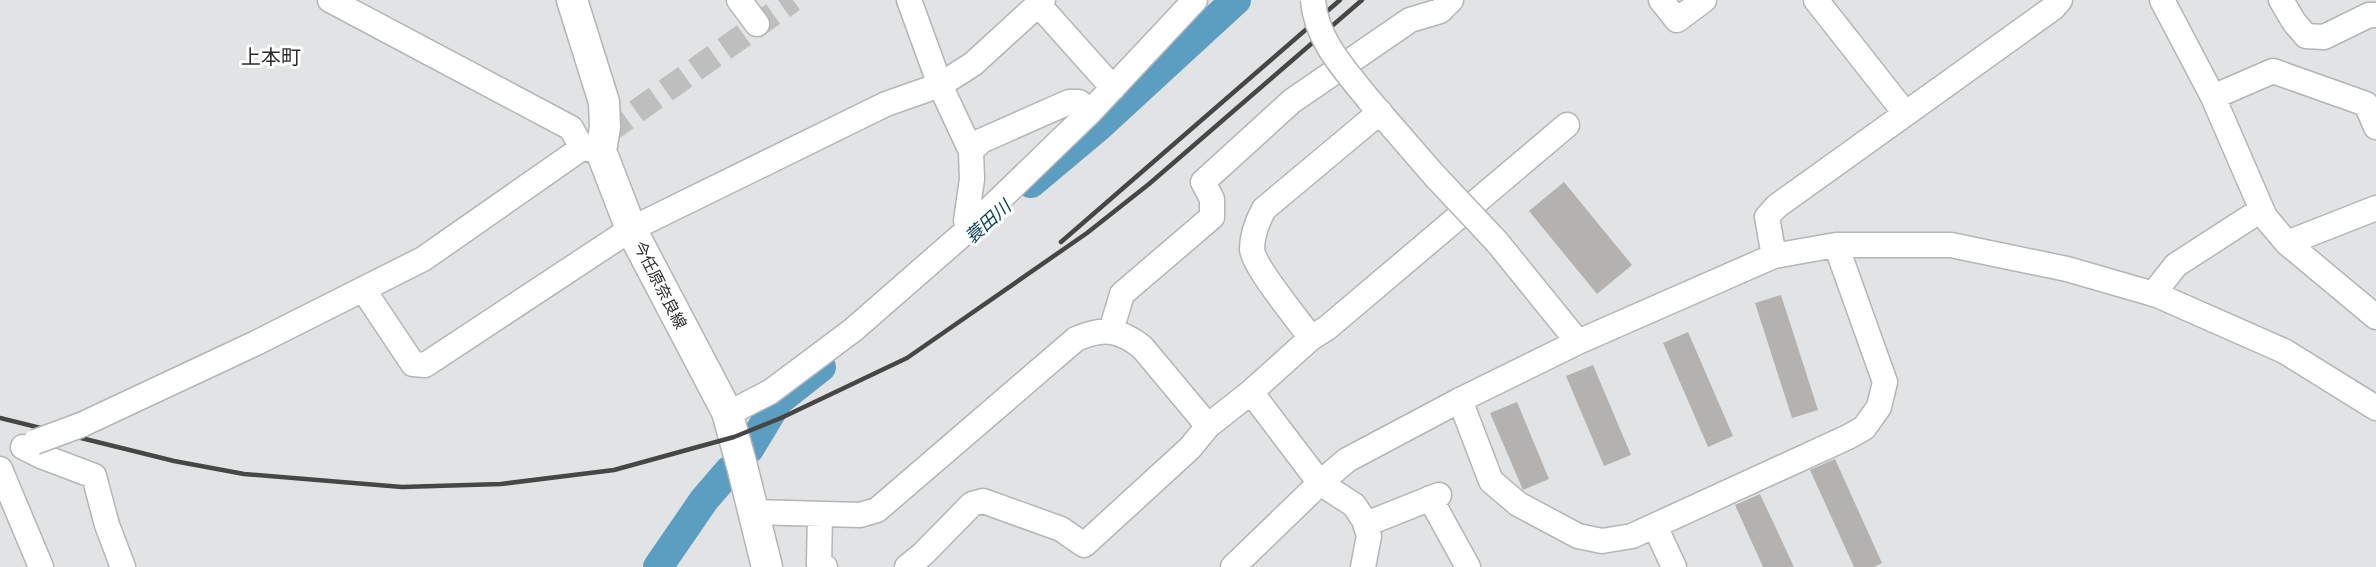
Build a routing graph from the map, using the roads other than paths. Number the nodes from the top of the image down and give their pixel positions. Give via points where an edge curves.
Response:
1 (330, 0) edge
2 (572, 0) edge
3 (739, 0) edge
4 (909, 0) edge
5 (1195, 0) edge
6 (1313, 0) edge
7 (1451, 0) edge
8 (1661, 0) edge
9 (1704, 0) edge
10 (1816, 0) edge
11 (2060, 0) edge
12 (2162, 0) edge
13 (2281, 0) edge
14 (1041, 2) edge
15 (2376, 15) edge
16 (757, 24) dead end
17 (940, 85) junction
18 (1113, 88) junction
19 (2213, 97) junction
20 (1374, 106) junction
21 (1090, 112) junction
22 (1905, 114) junction
23 (1567, 125) dead end
24 (2376, 127) edge
25 (592, 150) junction
26 (971, 151) junction
27 (2376, 208) edge
28 (2262, 210) junction
29 (971, 227) junction
30 (631, 229) junction
31 (2287, 243) junction
32 (1836, 245) junction
33 (1774, 256) junction
34 (363, 290) junction
35 (2153, 294) junction
36 (2372, 309) edge
37 (1111, 331) junction
38 (1311, 338) junction
39 (1578, 342) junction
40 (1251, 392) junction
41 (1460, 400) junction
42 (2376, 408) edge
43 (726, 412) junction
44 (1208, 426) junction
45 (29, 444) junction
46 (0, 456) edge
47 (0, 469) edge
48 (1320, 483) junction
49 (753, 512) junction
50 (820, 514) junction
51 (1366, 524) junction
52 (1655, 526) junction
53 (41, 567) edge
54 (123, 567) edge
55 (767, 567) edge
56 (825, 567) edge
57 (907, 567) edge
58 (1233, 567) edge
59 (1363, 567) edge
60 (1468, 567) edge
61 (1674, 567) edge

1 - 25 street via 571,128
2 - 25 main road, 今任原奈良線 via 604,102 605,127
3 - 16 street
4 - 17 street
5 - 18 street
6 - 20 street, bridge via 1314,14 1329,48
7 - 37 street via 1440,11 1410,20 1292,101 1203,182 1212,199 1212,217 1122,294
8 - 9 street via 1677,20
10 - 22 street
11 - 22 street
12 - 19 street
13 - 15 street via 2306,36 2324,37
14 - 17 street via 973,64
14 - 18 street
17 - 26 street
17 - 30 street via 886,104
18 - 21 street
19 - 24 street via 2273,71 2366,104
19 - 28 street
20 - 38 street via 1264,209 1254,228 1252,251
20 - 39 street, bridge via 1497,242
21 - 26 street via 1079,102 1069,102 981,141
21 - 29 street
22 - 33 street via 1777,206 1767,217
23 - 38 street
25 - 30 main road, 今任原奈良線
25 - 34 street via 423,259
26 - 29 street via 972,179 966,220
27 - 31 street
28 - 31 street
28 - 35 street via 2176,265
29 - 43 street via 853,330 770,392
30 - 34 street via 425,365 413,364
30 - 43 main road, 今任原奈良線
31 - 36 street
32 - 33 street
32 - 35 street via 1951,246 2067,269
32 - 52 street via 1885,382 1879,407 1864,428 1848,437
33 - 39 street
34 - 45 street, bridge via 81,425
35 - 42 street via 2284,351
37 - 44 street via 1142,347
37 - 50 street via 1092,332 1076,339 877,510 860,515
38 - 40 street
39 - 41 street
40 - 44 street
40 - 48 street
41 - 48 street via 1347,460
41 - 52 street via 1491,481 1518,504 1578,537 1602,541 1632,536
43 - 49 main road, 今任原奈良線
44 - 57 street via 1190,448 1084,545 1061,529 983,501 972,504
45 - 46 street
45 - 54 street via 41,456 94,476
47 - 53 street
48 - 51 street via 1354,505
48 - 58 street
49 - 50 street
49 - 55 main road, 今任原奈良線
50 - 56 street via 819,564
51 - 59 street via 1369,536
51 - 60 street via 1435,496
52 - 61 street

